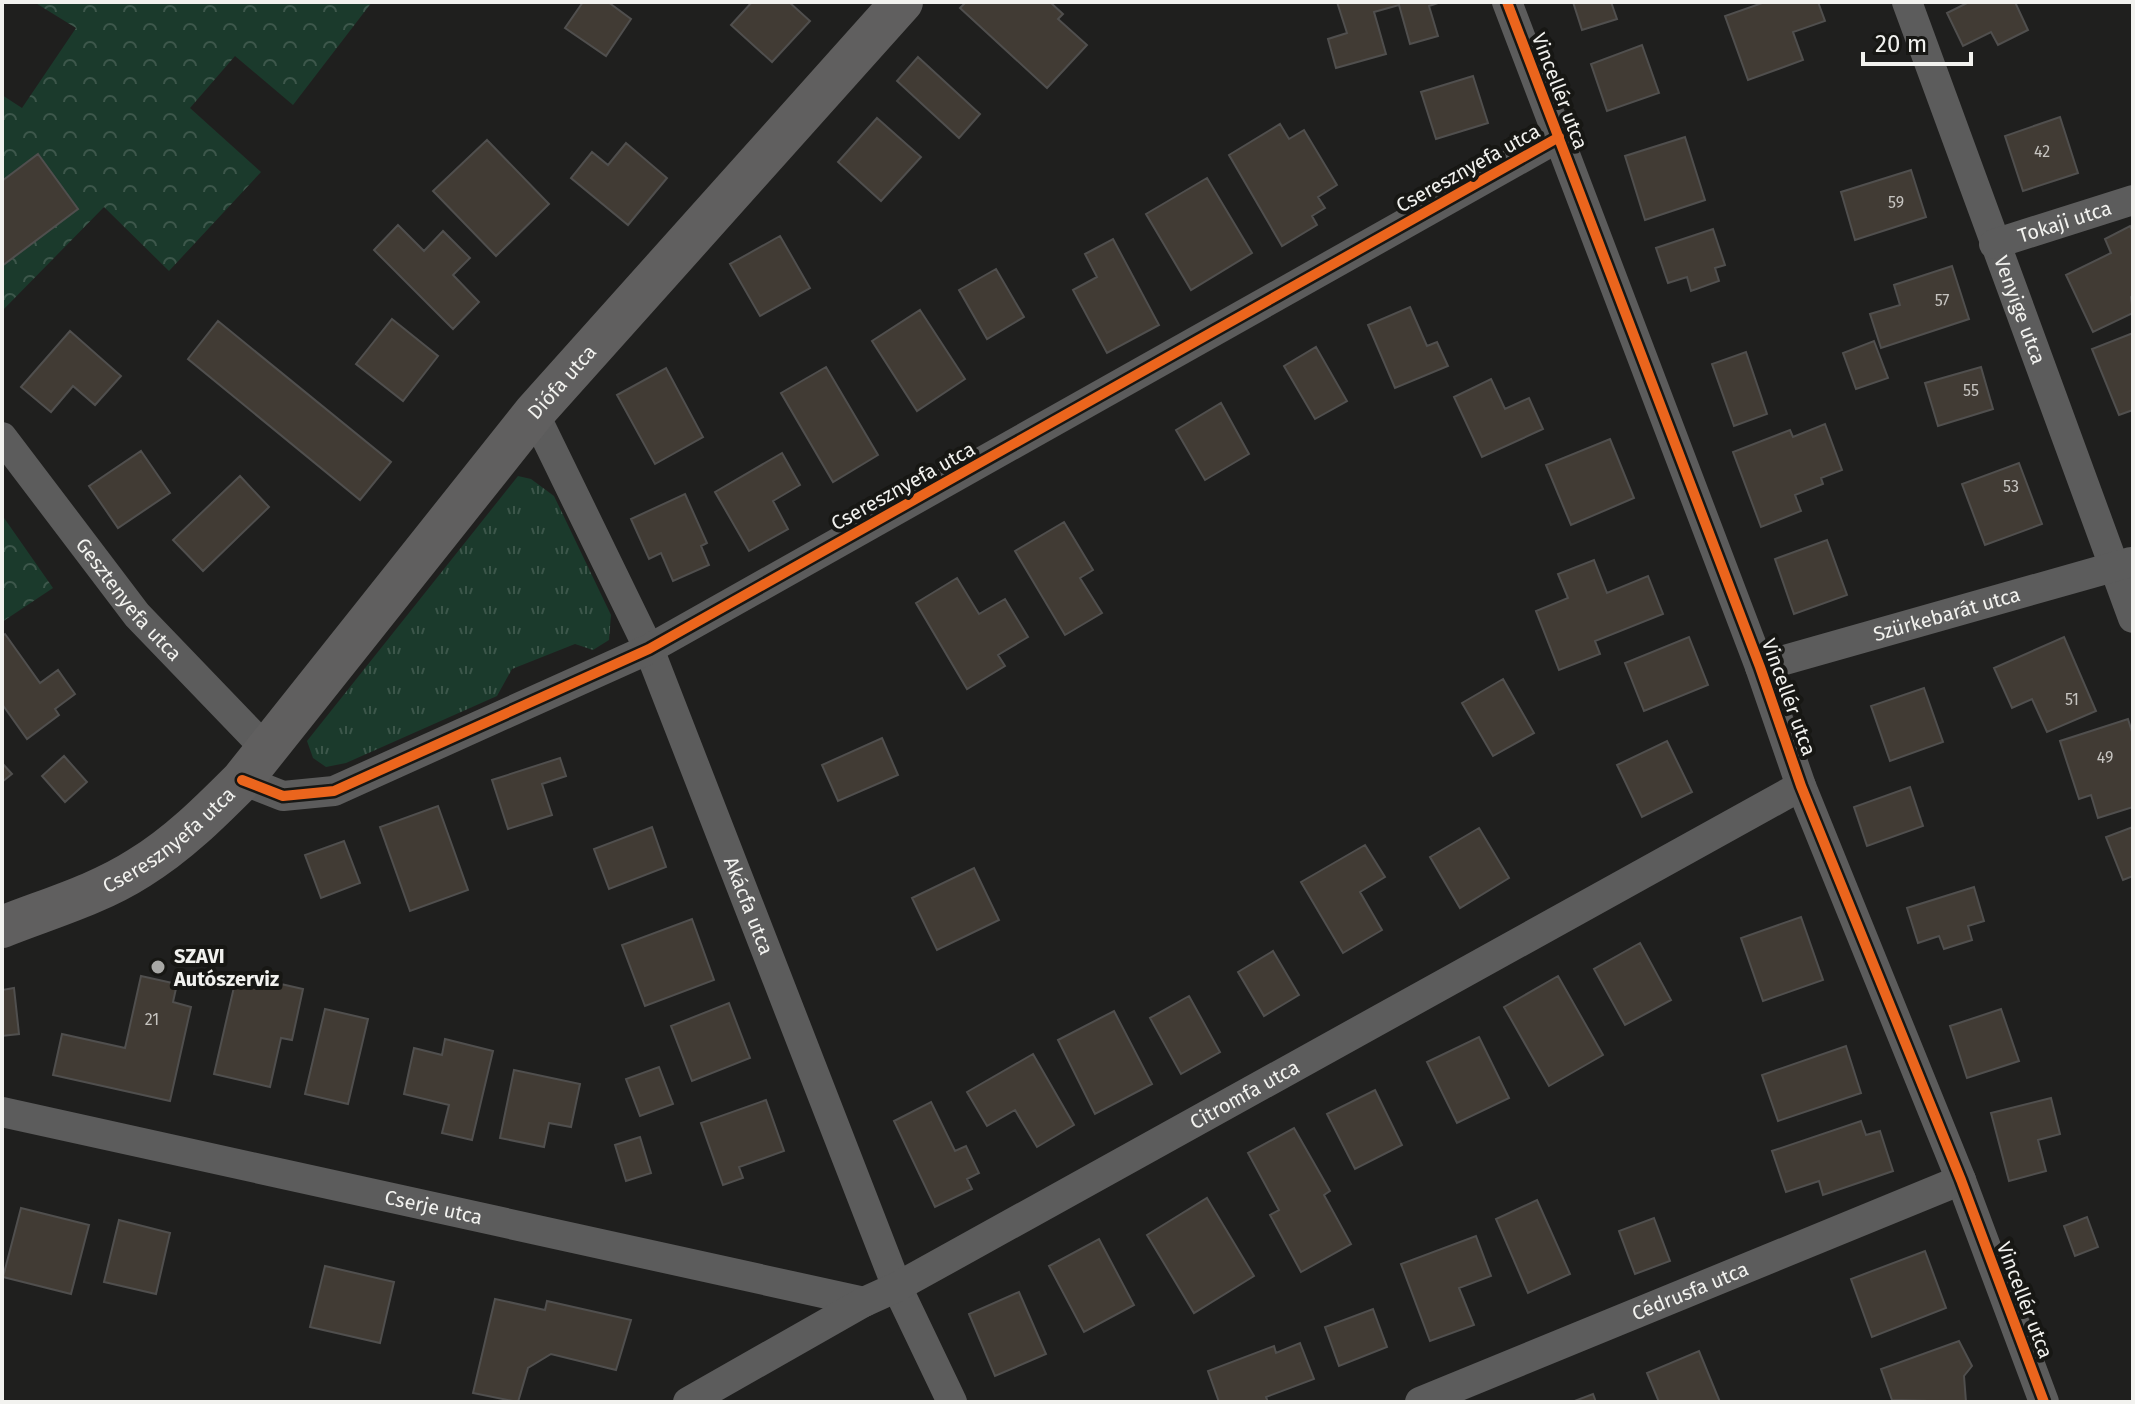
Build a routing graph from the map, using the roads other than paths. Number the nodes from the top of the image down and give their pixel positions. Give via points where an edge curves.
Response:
1 (902, 2) edge
2 (1507, 2) edge
3 (1907, 2) edge
4 (1559, 137) junction
5 (2133, 200) edge
6 (1994, 244) junction
7 (534, 413) junction
8 (2, 437) edge
9 (2123, 564) edge
10 (2133, 618) edge
11 (649, 649) junction
12 (1760, 667) junction
13 (254, 765) junction
14 (1801, 786) junction
15 (2, 927) edge
16 (2, 1112) edge
17 (1961, 1180) junction
18 (897, 1287) junction
19 (864, 1302) junction
20 (688, 1402) edge
21 (952, 1402) edge
22 (1420, 1402) edge
23 (2044, 1402) edge

1 - 7 street, Diófa utca
2 - 4 street, Vincellér utca
3 - 6 street, Venyige utca
4 - 11 street, Cseresznyefa utca
4 - 12 street, Vincellér utca
5 - 6 street, Tokaji utca
6 - 9 street, Venyige utca
7 - 11 street, Akácfa utca
7 - 13 street, Diófa utca
8 - 13 street, Gesztenyefa utca
9 - 10 street, Venyige utca
9 - 12 street, Szürkebarát utca
11 - 13 street, Cseresznyefa utca via 334,791 283,796
11 - 18 street, Akácfa utca
12 - 14 street, Vincellér utca
13 - 15 street, Cseresznyefa utca via 192,830 138,869
14 - 17 street, Vincellér utca
14 - 18 street, Citromfa utca
16 - 19 street, Cserje utca
17 - 22 street, Cédrusfa utca
17 - 23 street, Vincellér utca
18 - 19 street, Citromfa utca
18 - 21 street, Akácfa utca
19 - 20 street, Citromfa utca

